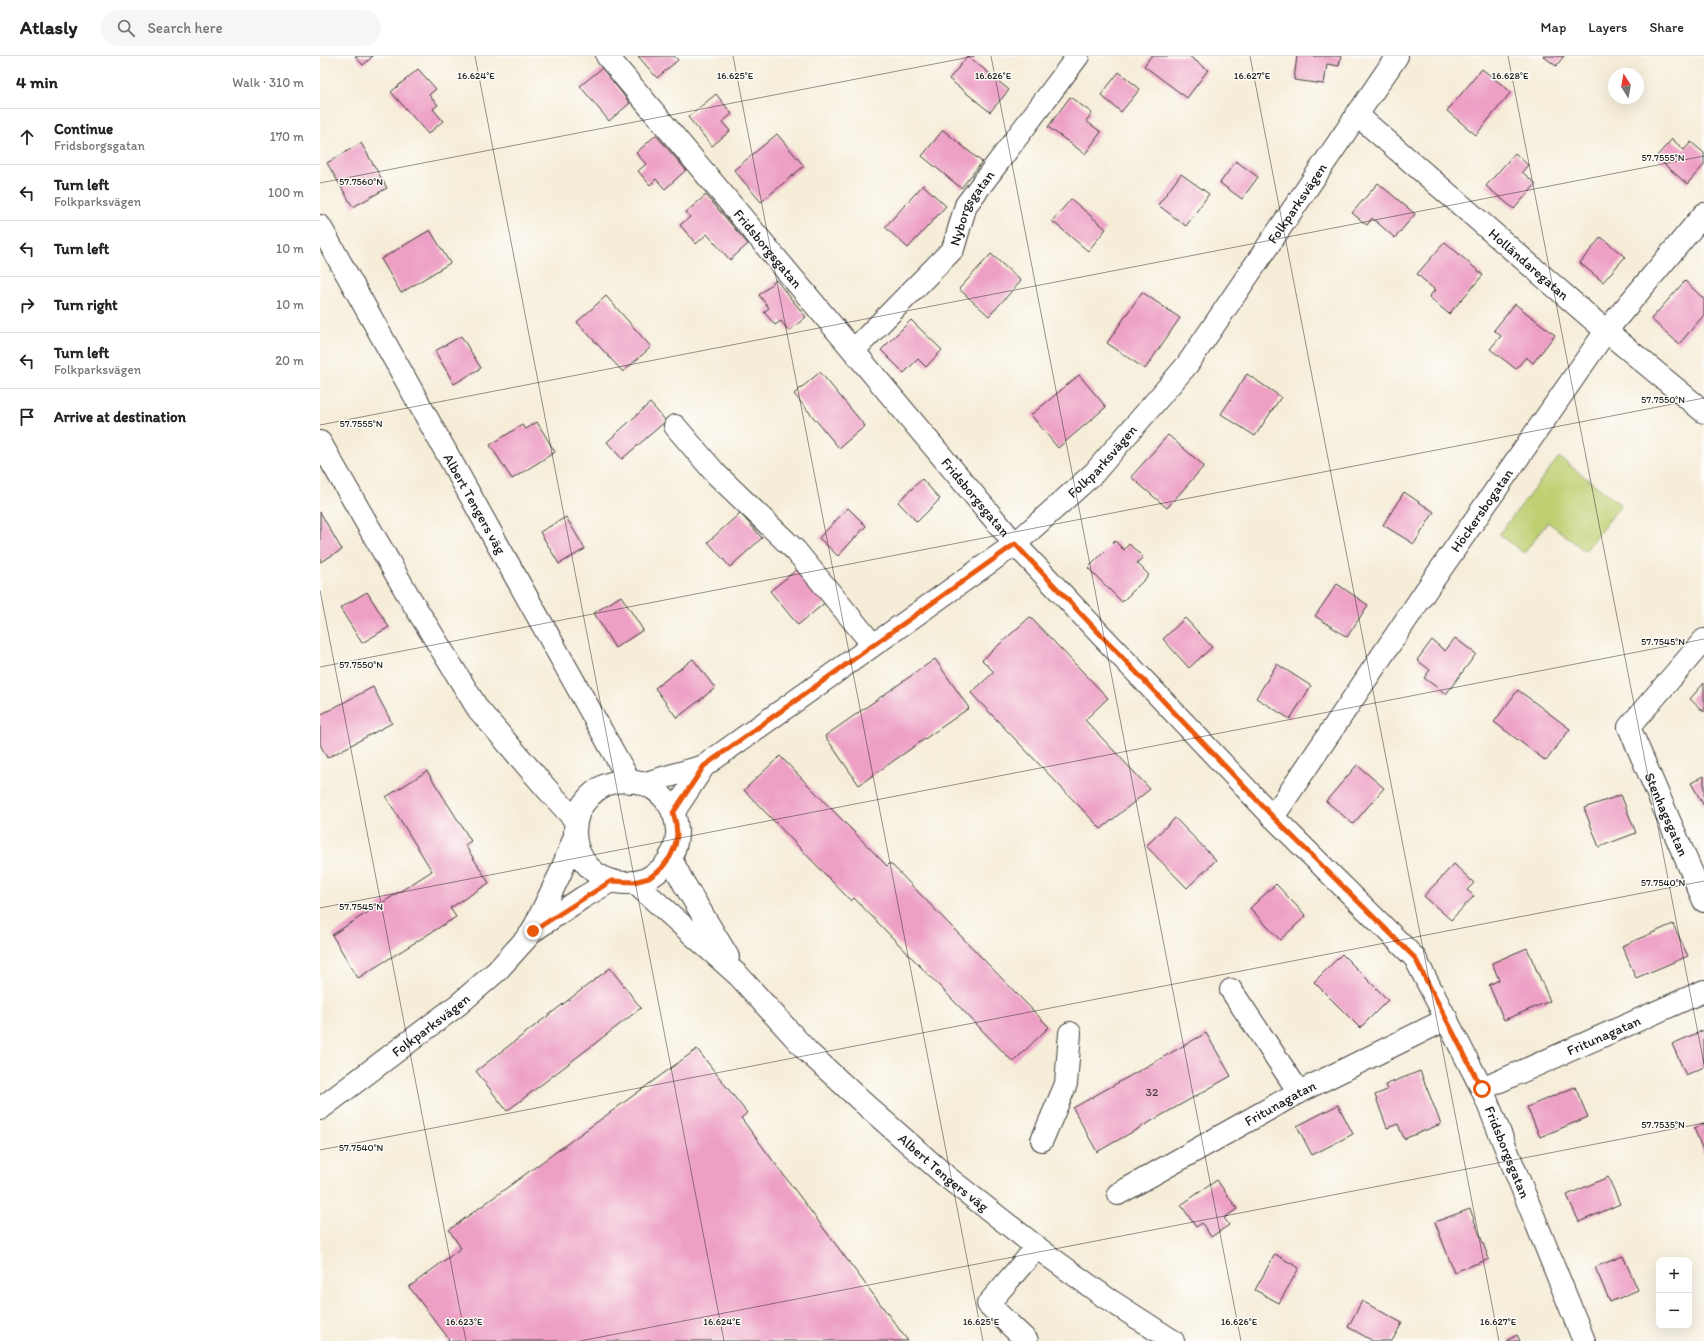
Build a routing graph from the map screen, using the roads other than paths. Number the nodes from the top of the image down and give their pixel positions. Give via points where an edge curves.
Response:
1 (607, 56) edge
2 (1078, 56) edge
3 (1397, 56) edge
4 (1356, 114) junction
5 (1704, 214) edge
6 (320, 226) edge
7 (1606, 330) junction
8 (854, 350) junction
9 (1704, 412) edge
10 (675, 426) dead end
11 (320, 442) edge
12 (1015, 544) junction
13 (1704, 640) edge
14 (873, 645) junction
15 (704, 766) junction
16 (636, 783) junction
17 (673, 813) junction
18 (1273, 817) junction
19 (575, 828) junction
20 (670, 857) junction
21 (611, 881) junction
22 (634, 882) junction
23 (1704, 901) edge
24 (533, 931) junction
25 (739, 976) junction
26 (1231, 990) dead end
27 (1704, 991) edge
28 (1447, 1019) junction
29 (1070, 1033) dead end
30 (1482, 1089) junction
31 (1298, 1092) junction
32 (320, 1110) edge
33 (1042, 1140) dead end
34 (1118, 1194) dead end
35 (1037, 1247) junction
36 (1027, 1341) edge
37 (1173, 1341) edge
38 (1584, 1341) edge

1 - 8 street, Fridsborgsgatan
2 - 8 street, Nyborgsgatan via 966,205 953,249
3 - 4 street, Folkparksvägen
4 - 7 street, Holländaregatan
4 - 12 street, Folkparksvägen via 1187,365 1094,472
5 - 7 street, Höckersbogatan
6 - 16 street, Albert Tengers väg
7 - 9 street, Holländaregatan
7 - 18 street, Höckersbogatan
8 - 12 street, Fridsborgsgatan
10 - 14 street via 716,474 796,551
11 - 19 street via 408,595 478,709 546,788
12 - 14 street, Folkparksvägen
12 - 18 street, Fridsborgsgatan
13 - 23 street, Stenhagsgatan via 1629,727
14 - 15 street, Folkparksvägen
15 - 16 street, Folkparksvägen
15 - 17 street, Folkparksvägen
16 - 17 street via 660,795
16 - 19 street via 612,783 596,791 583,804
17 - 20 street via 677,835
18 - 28 street, Fridsborgsgatan via 1415,958
19 - 21 street via 578,851 586,864 597,874
19 - 24 street, Folkparksvägen via 560,874
20 - 22 street via 661,869 649,878
20 - 25 street, Albert Tengers väg
21 - 22 street
21 - 24 street, Folkparksvägen
22 - 25 street, Albert Tengers väg
24 - 32 street, Folkparksvägen via 497,970 459,1004
25 - 35 street, Albert Tengers väg via 808,1052 860,1100 947,1177
26 - 31 street
27 - 30 street, Fritunagatan
28 - 30 street, Fridsborgsgatan
28 - 31 street, Fritunagatan
29 - 33 street via 1066,1084
30 - 38 street, Fridsborgsgatan
31 - 34 street, Fritunagatan
35 - 36 street via 988,1304
35 - 37 street, Albert Tengers väg via 1105,1297

